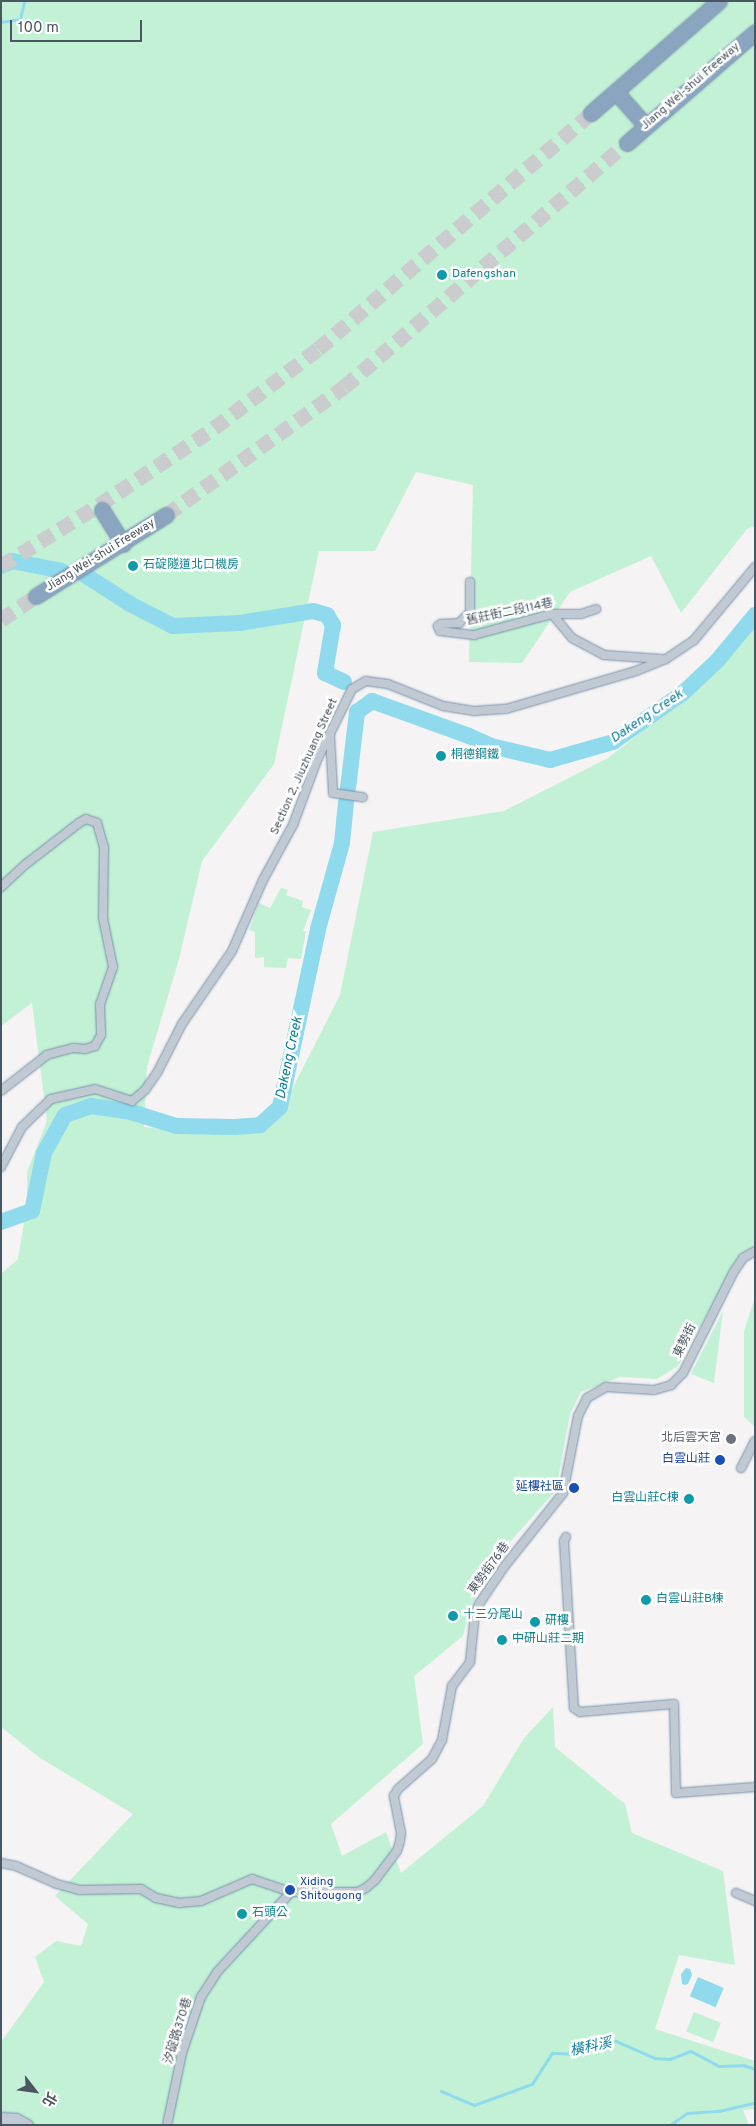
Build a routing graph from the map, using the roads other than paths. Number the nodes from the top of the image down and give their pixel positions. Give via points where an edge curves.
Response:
1 (718, 1) edge
2 (755, 32) edge
3 (616, 92) junction
4 (591, 113) tunnel mouth
5 (646, 126) junction
6 (627, 143) tunnel mouth
7 (102, 510) dead end
8 (166, 515) tunnel mouth
9 (123, 544) junction
10 (755, 567) edge
11 (470, 582) dead end
12 (36, 596) tunnel mouth
13 (596, 609) dead end
14 (552, 614) junction
15 (666, 659) junction
16 (330, 733) junction
17 (363, 797) dead end
18 (1, 886) edge
19 (1, 1090) edge
20 (1, 1166) edge
21 (755, 1252) edge
22 (606, 1387) joint
23 (755, 1441) edge
24 (740, 1468) dead end
25 (566, 1537) dead end
26 (755, 1787) edge
27 (1, 1863) edge
28 (291, 1892) junction
29 (736, 1893) dead end
30 (755, 1901) edge
31 (1, 2118) edge
32 (27, 2125) edge
33 (167, 2125) edge

1 - 3 highway
2 - 5 highway, Jiang Wei-shui Freeway
3 - 4 highway
3 - 5 highway
5 - 6 highway, Jiang Wei-shui Freeway
7 - 9 highway
8 - 9 highway, Jiang Wei-shui Freeway
9 - 12 highway, Jiang Wei-shui Freeway
10 - 15 street, Section 2, Jiuzhuang Street via 700,634
11 - 14 street, 舊莊街二段114巷 via 470,612 459,623 438,626 440,631 474,635
13 - 14 street, 舊莊街二段114巷 via 581,614
14 - 15 street via 572,638 604,655
15 - 16 street, Section 2, Jiuzhuang Street via 636,671 506,709 474,711 443,706 388,684 366,681 352,689
16 - 17 street via 333,793
16 - 20 street, Section 2, Jiuzhuang Street via 293,825 263,880 232,951 182,1024 145,1090 132,1101 95,1089 51,1098 22,1127
18 - 19 street via 79,823 86,819 97,823 104,848 103,918 113,967 100,1004 101,1035 95,1046 48,1055
21 - 22 street, 東勢街 via 743,1258 733,1273 683,1373 671,1385 654,1390
22 - 28 street, 東勢街76巷 via 587,1398 578,1416 563,1493 478,1604 470,1662 452,1686 442,1740 432,1759 394,1796 401,1834 396,1851 375,1880 358,1892
23 - 24 street
25 - 26 street via 574,1708 580,1712 674,1704 676,1793
27 - 28 street via 79,1890 141,1889 156,1898 180,1904 201,1901 252,1879
28 - 33 street, 汐碇路370巷 via 217,1972 201,1997 182,2053
29 - 30 street
31 - 32 street via 16,2119

